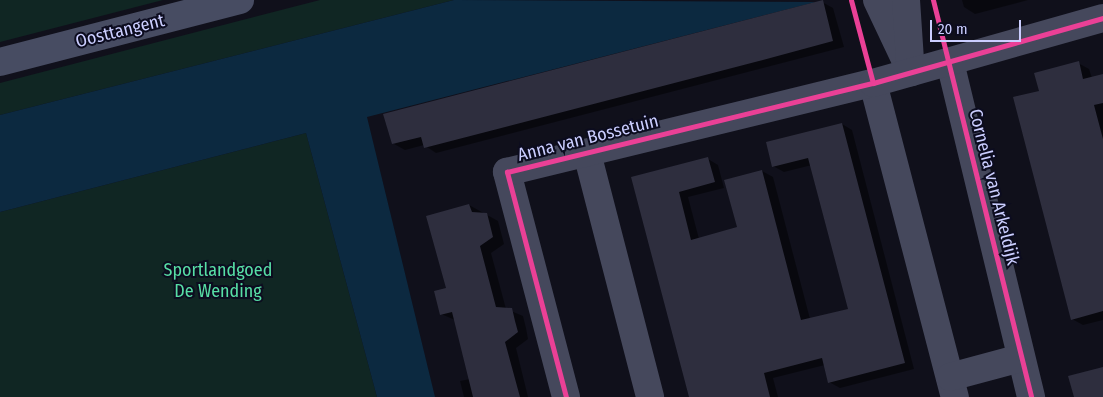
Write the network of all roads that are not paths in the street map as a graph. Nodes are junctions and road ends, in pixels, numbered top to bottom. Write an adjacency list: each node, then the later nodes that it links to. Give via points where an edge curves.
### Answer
1 (240, 0): 5 (main road, Oosttangent)
2 (877, 0): 7 (street)
3 (906, 0): 7 (street)
4 (1103, 18): 6 (street)
5 (0, 62)
6 (950, 62): 7 (street); 10 (street, Cornelia van Arkeldijk)
7 (911, 72): 8 (street)
8 (873, 83): 9 (street, Anna van Bossetuin); 11 (street)
9 (587, 153): 12 (street, Anna van Bossetuin, via 507,172); 13 (street, Anna van Bossetuin)
10 (1021, 358): 11 (street); 14 (street, Cornelia van Arkeldijk)
11 (952, 387)
12 (566, 397)
13 (650, 397)
14 (1031, 397)

